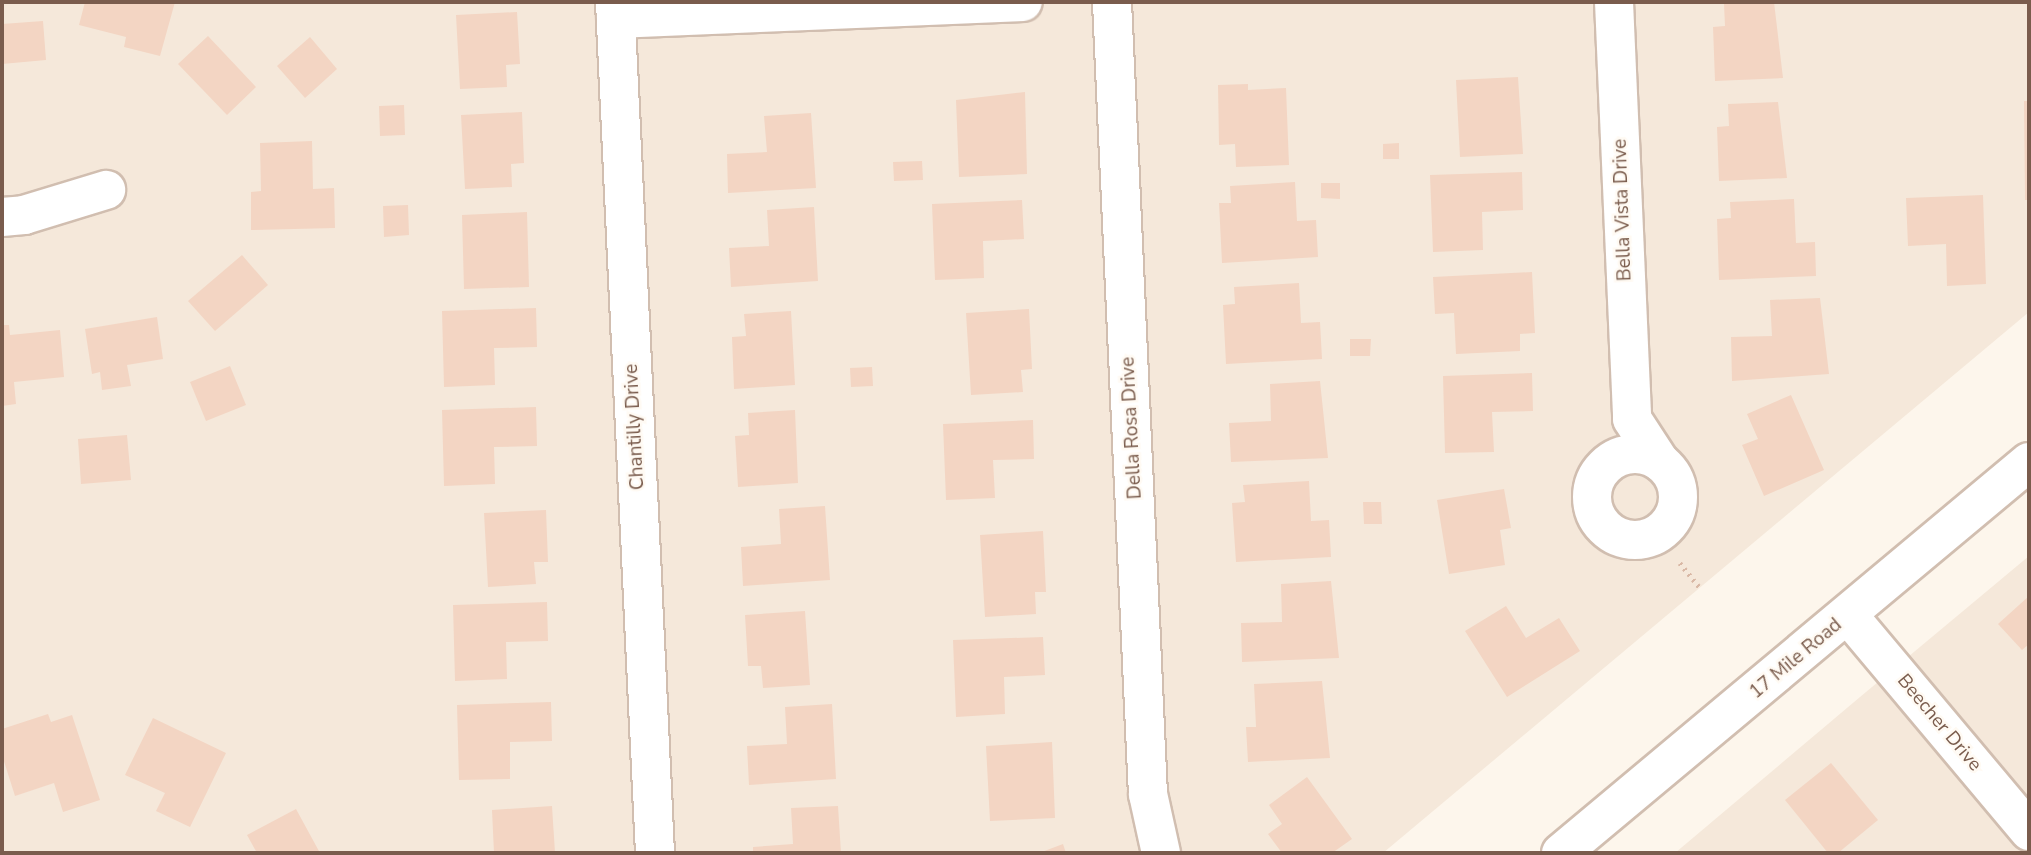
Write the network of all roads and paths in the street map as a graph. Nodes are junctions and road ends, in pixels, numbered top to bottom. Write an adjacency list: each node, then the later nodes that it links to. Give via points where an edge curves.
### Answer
1 (1023, 2): 4 (street)
2 (1112, 2): 16 (street, Della Rosa Drive, via 1148,794)
3 (1614, 2): 7 (street, Bella Vista Drive)
4 (616, 11): 15 (street, Chantilly Drive)
5 (106, 190): 6 (street)
6 (2, 218)
7 (1632, 419): 8 (street); 10 (street)
8 (1660, 462): 10 (street, via 1634,454); 10 (street, via 1676,484 1676,512 1658,533 1631,540 1604,528 1594,509 1592,487)
9 (2029, 462): 13 (street, 17 Mile Road)
10 (1608, 463)
11 (1680, 563): 12 (path)
12 (1700, 589)
13 (1848, 615): 14 (street, Beecher Drive); 17 (street, 17 Mile Road)
14 (2029, 831)
15 (655, 853)
16 (1161, 853)
17 (1561, 853)

